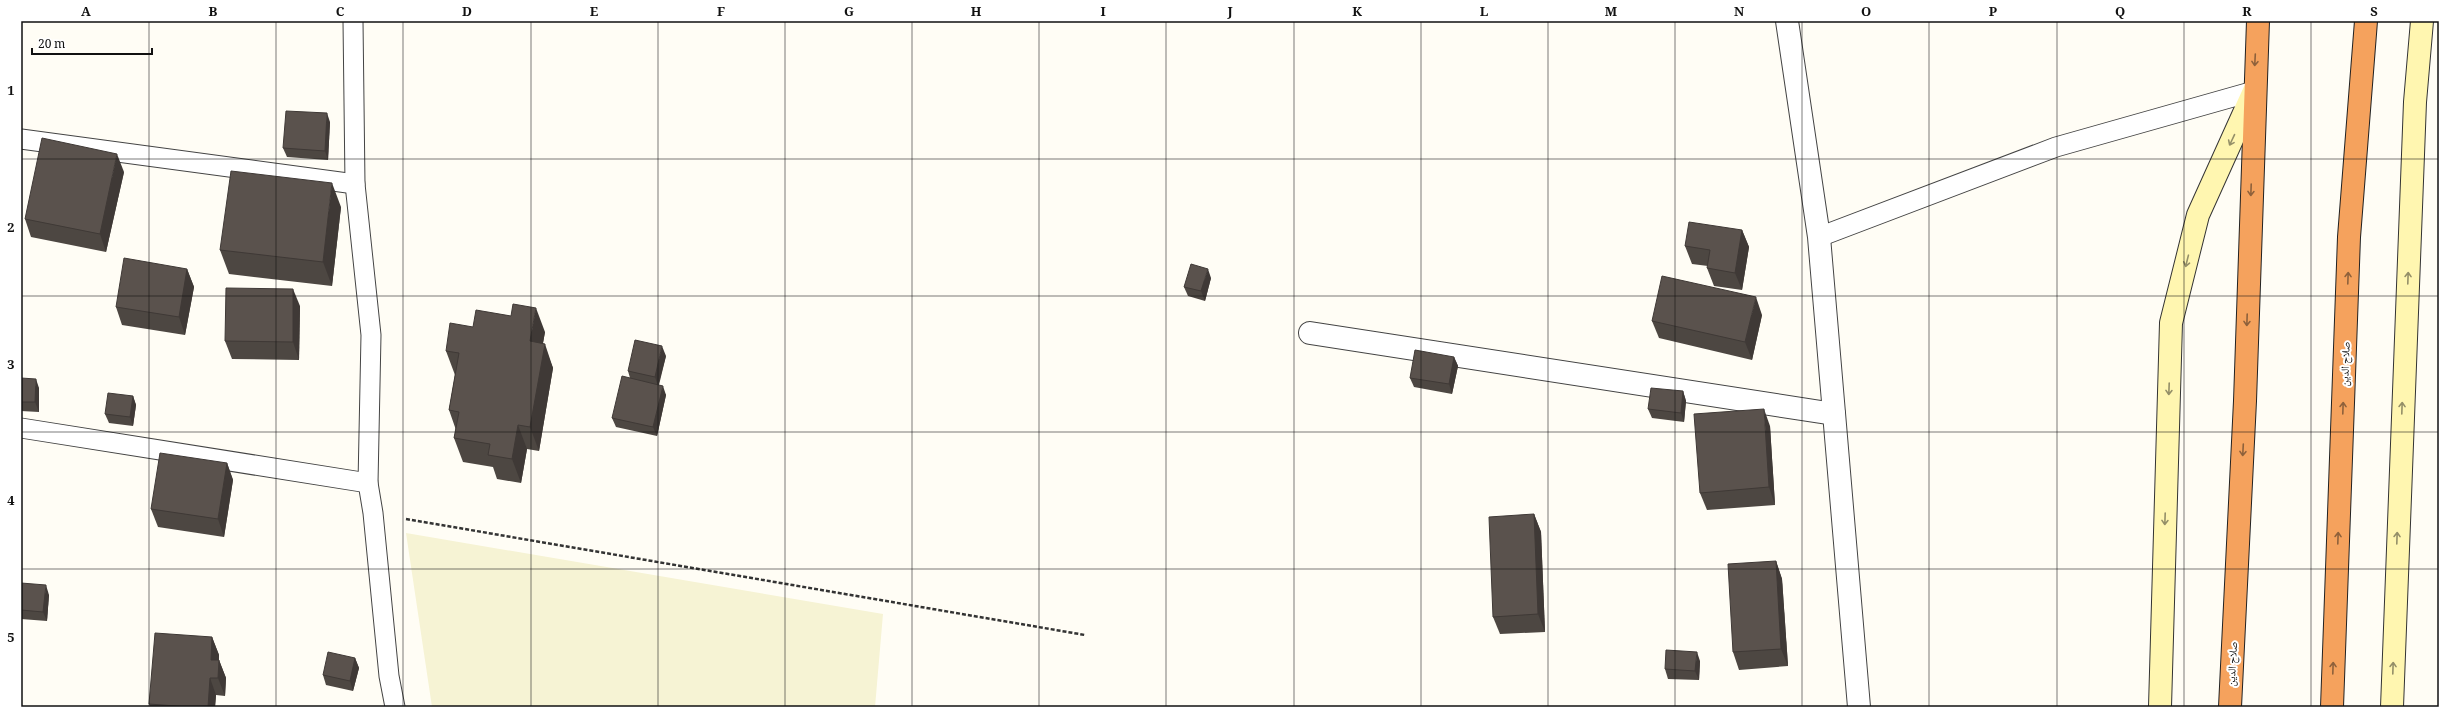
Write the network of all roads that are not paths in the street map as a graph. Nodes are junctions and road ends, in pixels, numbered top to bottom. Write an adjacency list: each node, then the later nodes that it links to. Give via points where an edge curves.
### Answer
1 (353, 21): 8 (lane)
2 (1787, 21): 9 (street)
3 (2258, 21): 6 (highway, صلاح الدين, one-way to 6)
4 (2366, 21): 18 (highway, صلاح الدين, one-way to 4, via 2349,238)
5 (2422, 21): 19 (main road, one-way to 5, via 2415,102)
6 (2254, 91): 9 (lane, via 2056,147); 16 (main road, one-way to 16, via 2198,215 2171,323); 17 (highway, صلاح الدين, one-way to 17, via 2245,401)
7 (21, 139): 8 (lane)
8 (355, 184): 13 (lane, via 371,336)
9 (1819, 237): 11 (street)
10 (1310, 333): 11 (street)
11 (1834, 414): 15 (street)
12 (21, 428): 13 (lane)
13 (368, 483): 14 (lane, via 388,676)
14 (395, 707)
15 (1859, 707)
16 (2160, 707)
17 (2230, 707)
18 (2332, 707)
19 (2392, 707)

